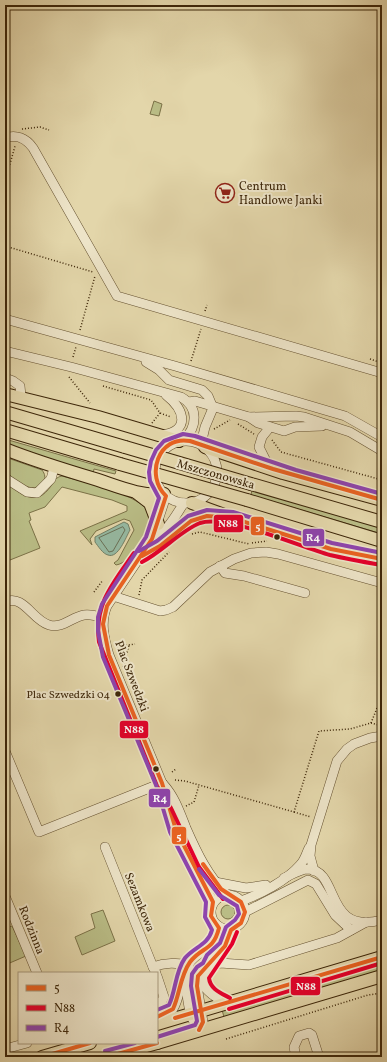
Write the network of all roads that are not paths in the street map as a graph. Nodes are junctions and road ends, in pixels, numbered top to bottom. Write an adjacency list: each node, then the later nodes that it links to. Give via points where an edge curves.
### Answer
1 (5, 138): 5 (street, via 18,137 33,148 108,283 119,297)
2 (5, 319): 4 (street)
3 (5, 351): 8 (street)
4 (127, 353): 11 (street, via 151,364 169,380 202,390); 18 (street, via 345,416)
5 (382, 373)
6 (5, 378): 9 (street, via 20,386)
7 (5, 394): 9 (main road)
8 (165, 394): 10 (street, via 181,397); 17 (street, via 177,405 182,420 174,431)
9 (21, 396): 17 (main road)
10 (189, 402): 11 (street, via 195,401); 19 (street, via 194,419 191,433)
11 (213, 408): 13 (street); 20 (street, via 205,427)
12 (5, 412): 31 (main road, Mszczonowska, bridge)
13 (248, 417): 14 (street); 15 (street, via 296,416)
14 (270, 427): 15 (street, via 284,431 295,427); 24 (street, via 260,442 260,452 266,461)
15 (336, 427): 22 (street)
16 (5, 430): 34 (main road, Mszczonowska, bridge)
17 (160, 435): 19 (main road)
18 (382, 438)
19 (182, 441): 20 (street); 27 (street, via 170,444 163,450 156,463 155,477)
20 (203, 445): 24 (main road); 29 (street, via 212,454 217,479 210,493 202,499)
21 (5, 450): 23 (main road)
22 (382, 451)
23 (54, 468): 25 (street, via 50,478 37,493 27,492); 26 (main road)
24 (283, 473): 28 (main road)
25 (5, 478)
26 (136, 492): 27 (main road); 32 (main road, via 150,503)
27 (165, 495): 29 (street, via 176,502); 32 (street)
28 (382, 500)
29 (188, 503): 30 (main road); 33 (street, via 158,537)
30 (232, 518): 35 (main road, via 196,518 160,546); 36 (main road, via 331,549)
31 (382, 522)
32 (158, 524): 33 (street)
33 (152, 539): 35 (street, Plac Szwedzki)
34 (382, 541)
35 (139, 557): 40 (street, Plac Szwedzki)
36 (382, 559)
37 (220, 566): 38 (street, via 243,555 266,552); 39 (street, via 225,572); 40 (street, via 166,610 160,611)
38 (382, 583)
39 (305, 593)
40 (113, 596): 42 (street, Plac Szwedzki, via 106,606)
41 (5, 602): 42 (street, via 11,599 18,601 37,619 53,626 85,615)
42 (103, 618): 45 (street, Plac Szwedzki, via 103,634 109,655)
43 (382, 736): 46 (street, via 354,744 337,761)
44 (5, 752): 45 (street, via 39,832)
45 (162, 783): 50 (street, Plac Szwedzki, via 175,800 198,854); 55 (street, Plac Szwedzki, via 166,802 189,859)
46 (311, 845): 48 (street, via 310,856); 49 (street, via 300,865)
47 (105, 847): 65 (street, Sezamkowa)
48 (314, 871): 49 (street, via 302,870); 58 (street, via 326,881 343,914)
49 (284, 878): 51 (street)
50 (215, 882): 51 (street, via 249,888); 52 (street, Plac Szwedzki)
51 (276, 883): 54 (street)
52 (227, 895): 54 (street); 55 (street)
53 (5, 896): 66 (street, Rodzinna)
54 (241, 901): 56 (street)
55 (213, 902): 59 (street, via 211,919)
56 (245, 912): 60 (street, via 241,923); 61 (street, via 308,880 316,884 335,915)
57 (382, 920): 58 (street)
58 (366, 922): 61 (street)
59 (219, 928): 60 (street); 63 (street, via 216,940 210,948)
60 (231, 930): 64 (street, via 225,946)
61 (351, 930): 64 (street, via 337,938 249,965 220,963)
62 (382, 957): 70 (main road)
63 (189, 965): 65 (street, via 167,962); 71 (street, via 186,987); 72 (street, via 182,976 175,1006 167,1013)
64 (206, 968): 70 (street, via 203,977 207,990); 71 (street, via 200,973 197,986)
65 (154, 970)
66 (37, 972)
67 (382, 976): 74 (main road)
68 (158, 978): 69 (street, via 164,993 162,1001)
69 (158, 1003)
70 (228, 1003): 71 (main road)
71 (196, 1012): 73 (main road); 74 (street, via 203,1022)
72 (158, 1016)
73 (158, 1024)
74 (199, 1030): 75 (main road)
75 (158, 1043)
76 (23, 1044): 80 (street)
77 (84, 1044): 79 (main road)
78 (153, 1044): 82 (main road)
79 (64, 1047): 81 (main road)
80 (5, 1049)
81 (42, 1057)
82 (107, 1057)
83 (296, 1057): 84 (street, via 294,1047 299,1036 309,1033 312,1035)
84 (318, 1057)

